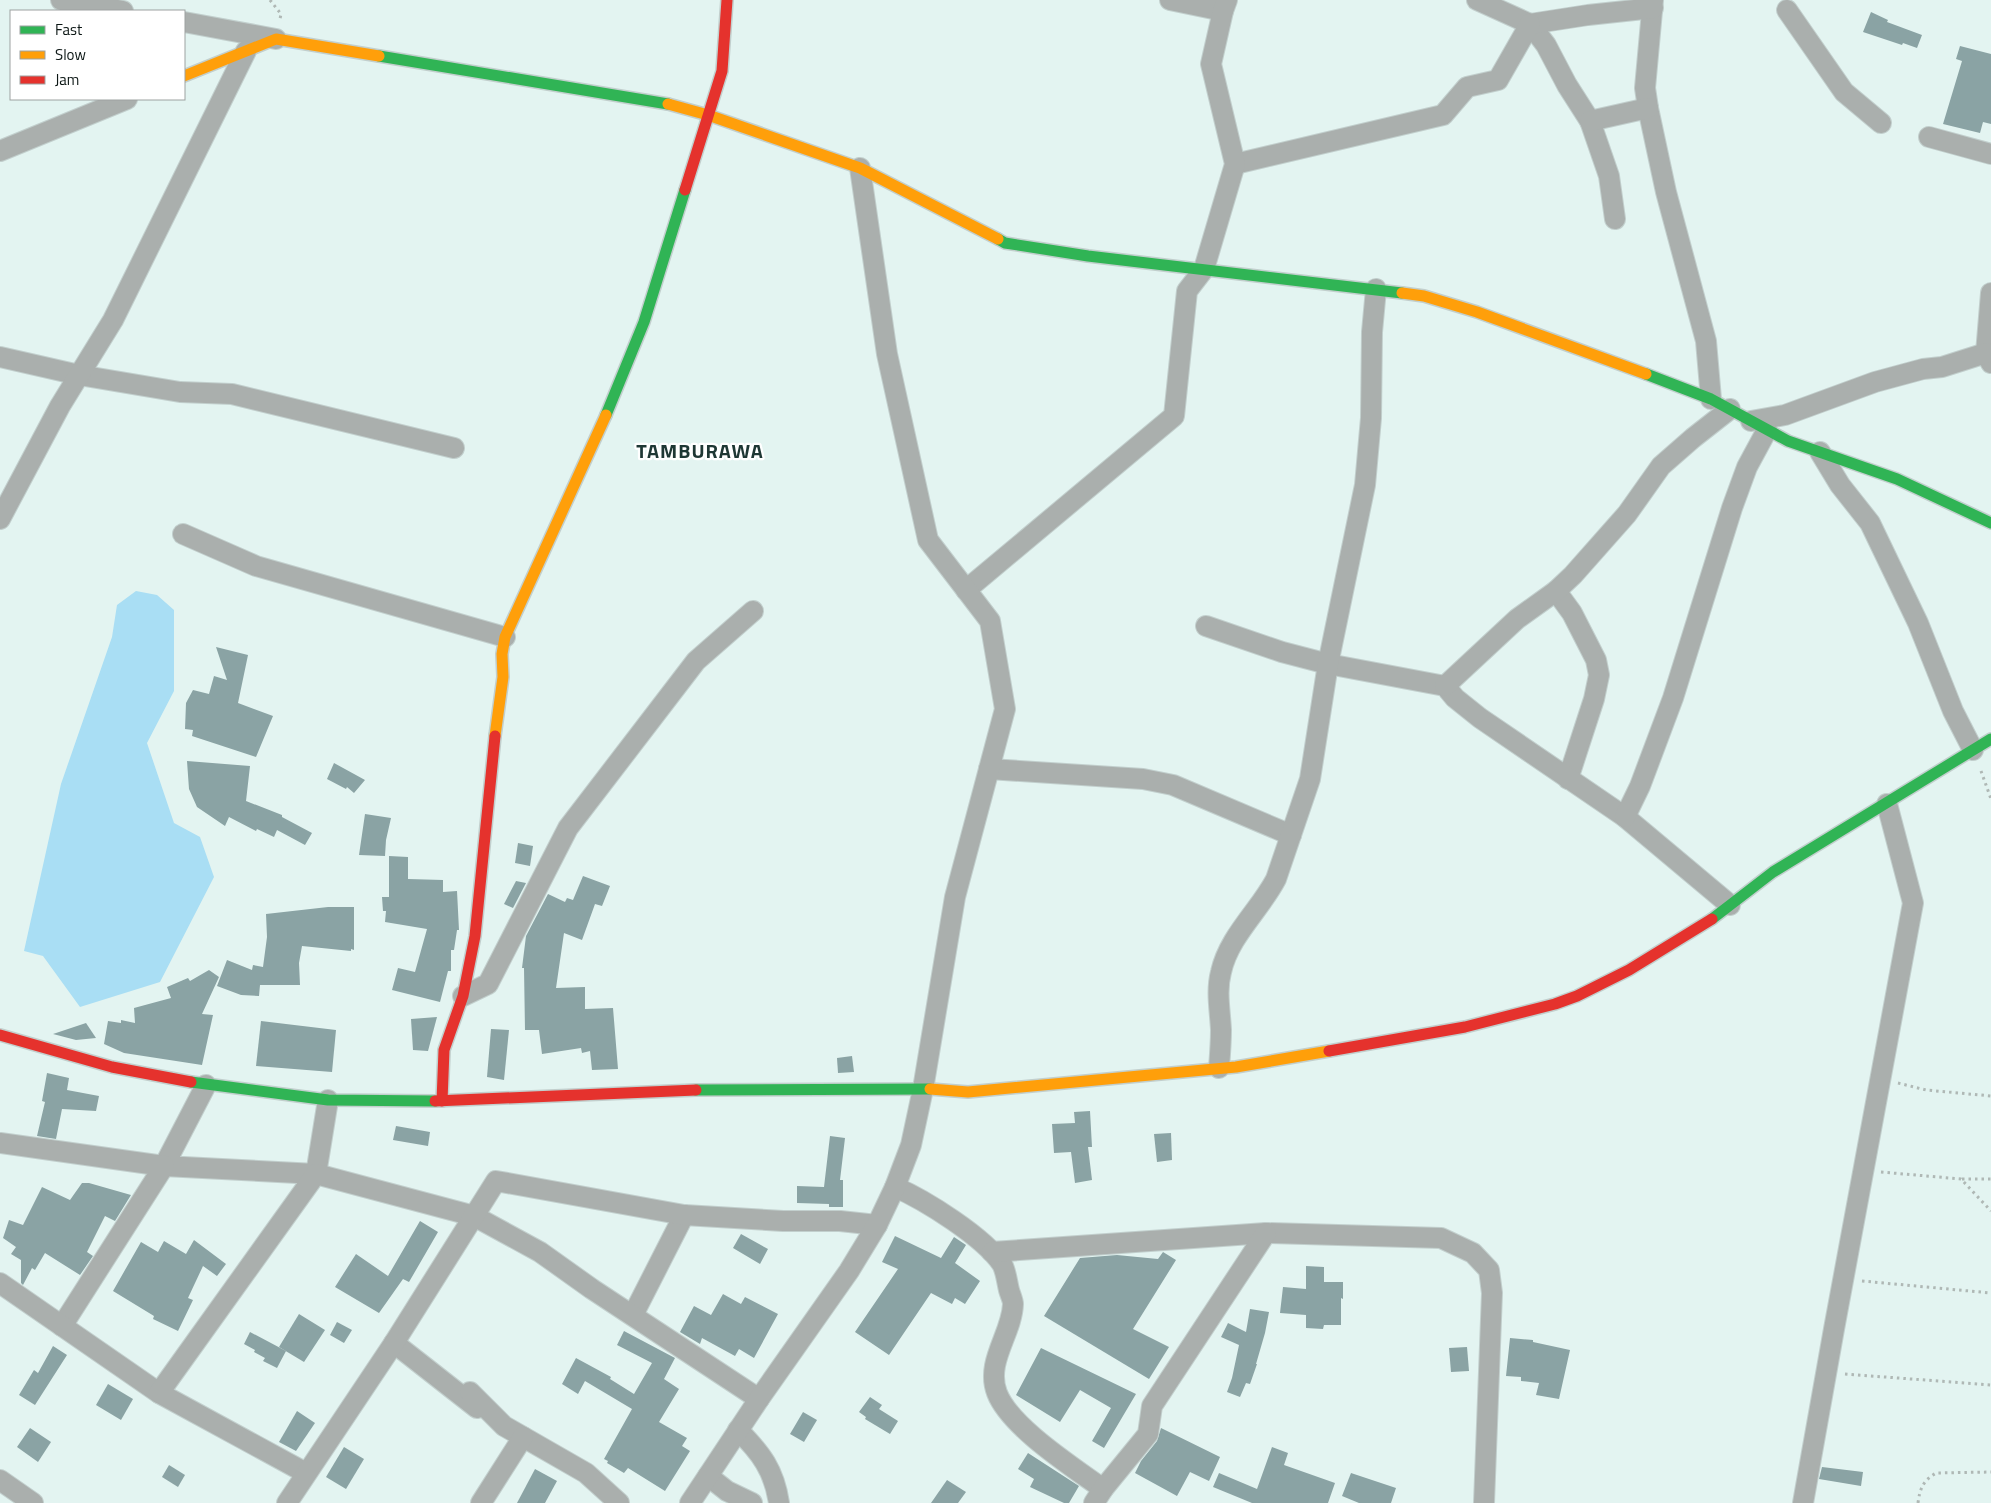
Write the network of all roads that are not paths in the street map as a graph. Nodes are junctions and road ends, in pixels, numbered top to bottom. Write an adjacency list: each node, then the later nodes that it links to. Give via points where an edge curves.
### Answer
1 (64, 0): 7 (street)
2 (727, 0): 16 (street, via 722,71)
3 (1170, 0): 6 (street)
4 (1477, 0): 10 (street)
5 (1658, 3): 10 (street); 15 (street, via 1650,27)
6 (1225, 5): 22 (street, via 1211,64)
7 (118, 10)
8 (1787, 10): 18 (street, via 1844,92)
9 (185, 22): 11 (street)
10 (1530, 24): 17 (street, via 1546,45); 22 (street, via 1498,80 1467,87 1443,115)
11 (276, 39): 12 (street); 16 (street, via 663,103)
12 (246, 51): 13 (street); 30 (street, via 113,320)
13 (185, 76)
14 (125, 100): 20 (street)
15 (1648, 108): 17 (street); 31 (street, via 1666,192 1706,341)
16 (708, 115): 23 (street); 43 (street, via 644,322 594,443)
17 (1590, 121): 24 (street, via 1609,176)
18 (1881, 123)
19 (1929, 136): 21 (street)
20 (0, 151)
21 (1991, 154)
22 (1235, 164): 25 (street)
23 (860, 168): 25 (street, via 1005,243); 39 (street, via 887,354 928,540)
24 (1614, 219)
25 (1204, 269): 26 (street); 39 (street, via 1187,291 1174,416)
26 (1376, 288): 31 (street, via 1424,296 1478,312); 44 (street, via 1365,485)
27 (1991, 293): 29 (street)
28 (0, 357): 30 (street)
29 (1988, 358): 33 (street, via 1923,368 1875,382)
30 (79, 375): 34 (street, via 180,392 232,394); 36 (street)
31 (1711, 399): 32 (street)
32 (1730, 409): 33 (street); 40 (street, via 1666,461 1599,547)
33 (1759, 426): 35 (street); 51 (street, via 1673,698)
34 (454, 448)
35 (1820, 452): 37 (street, via 1897,479); 47 (street, via 1840,485 1870,523)
36 (0, 519)
37 (1991, 523)
38 (183, 534): 43 (street, via 256,566)
39 (966, 590): 48 (street, via 990,621 1005,709)
40 (1556, 591): 45 (street, via 1517,619); 49 (street, via 1572,613 1596,660 1599,675)
41 (753, 611): 54 (street, via 696,661 568,828 488,984)
42 (1206, 626): 44 (street)
43 (505, 637): 54 (street, via 475,936)
44 (1328, 664): 45 (street); 52 (street, via 1310,779)
45 (1445, 686): 49 (street, via 1480,718)
46 (1991, 739): 47 (street)
47 (1973, 750): 50 (street)
48 (989, 769): 52 (street, via 1143,779 1217,802); 58 (street, via 955,897)
49 (1568, 779): 51 (street)
50 (1887, 804): 53 (street, via 1772,872); 91 (street, via 1913,903)
51 (1625, 817): 53 (street)
52 (1291, 835): 56 (street, via 1269,892 1240,932 1221,970 1218,993 1221,1029)
53 (1730, 905): 56 (street, via 1709,922 1629,970 1577,996 1538,1010 1455,1029)
54 (463, 996): 60 (street, via 444,1050)
55 (0, 1035): 57 (street, via 112,1066)
56 (1219, 1068): 58 (street, via 968,1092)
57 (206, 1085): 59 (street); 62 (street)
58 (923, 1089): 60 (street, via 719,1089); 64 (street, via 910,1145)
59 (328, 1100): 60 (street); 63 (street)
60 (442, 1101)
61 (0, 1143): 62 (street)
62 (164, 1166): 63 (street); 72 (street)
63 (316, 1174): 66 (street); 75 (street)
64 (895, 1187): 67 (street); 69 (street, via 968,1230)
65 (684, 1215): 66 (street, via 496,1181); 67 (street); 71 (street)
66 (474, 1216): 71 (street, via 540,1252); 73 (street)
67 (876, 1225): 76 (street, via 849,1271)
68 (1266, 1233): 69 (street); 82 (street, via 1152,1406 1148,1434); 90 (street, via 1441,1238 1473,1253 1489,1270 1492,1293)
69 (992, 1252): 82 (street, via 1003,1266 1013,1304 999,1346 994,1382 996,1392 1021,1425)
70 (0, 1283): 72 (street)
71 (633, 1315): 76 (street)
72 (62, 1326): 75 (street)
73 (394, 1343): 78 (street); 79 (street)
74 (470, 1392): 78 (street)
75 (159, 1393): 79 (street)
76 (759, 1399): 77 (street)
77 (738, 1430): 80 (street); 89 (street, via 768,1466)
78 (521, 1439): 85 (street); 86 (street, via 586,1473)
79 (306, 1473): 84 (street)
80 (708, 1476): 87 (street); 88 (street)
81 (0, 1480): 83 (street)
82 (1099, 1496)
83 (33, 1503)
84 (287, 1503)
85 (481, 1503)
86 (619, 1503)
87 (690, 1503)
88 (752, 1503)
89 (779, 1503)
90 (1484, 1503)
91 (1803, 1503)

